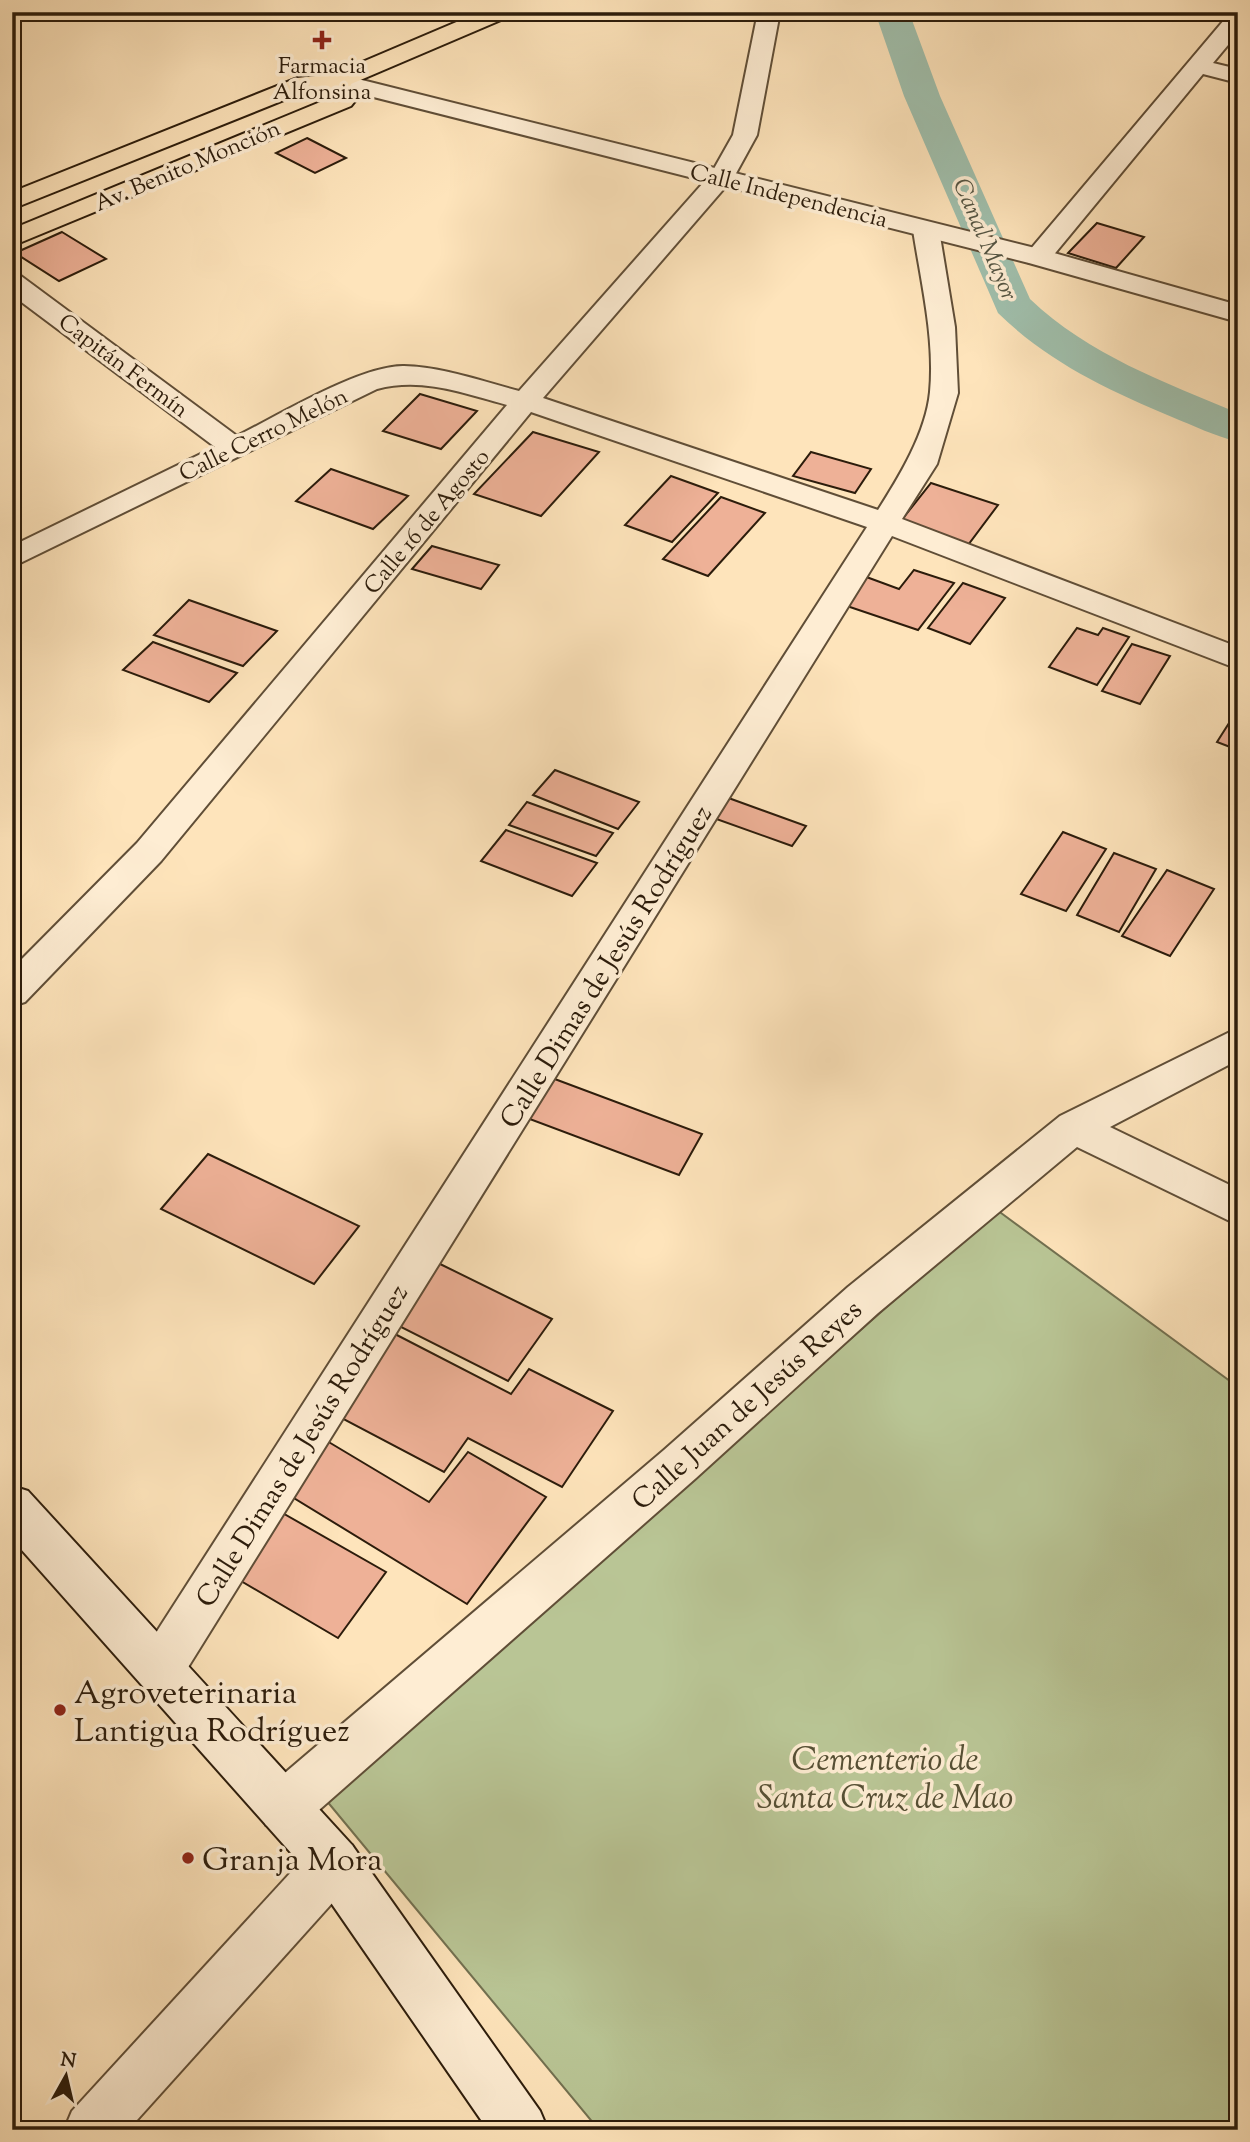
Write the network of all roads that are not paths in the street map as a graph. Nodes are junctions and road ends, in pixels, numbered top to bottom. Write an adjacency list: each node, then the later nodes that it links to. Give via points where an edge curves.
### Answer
1 (500, 12): 6 (main road, Av. Benito Monción)
2 (769, 12): 7 (street, Calle 16 de Agosto, via 745,135)
3 (1238, 18): 4 (street)
4 (1198, 66): 5 (street); 11 (street)
5 (1238, 76)
6 (338, 81): 7 (street, Calle Independencia); 8 (main road, Av. Benito Monción, via 305,83); 10 (main road, Av. Benito Monción, via 343,101)
7 (722, 177): 9 (street, Calle Independencia); 14 (street, Calle 16 de Agosto)
8 (12, 201)
9 (936, 233): 11 (street, Calle Independencia); 16 (street, Calle Dimas de Jesús Rodríguez, via 944,393 922,464)
10 (12, 238)
11 (1032, 256): 13 (street, Calle Independencia)
12 (12, 282): 15 (street, Capitán Fermín)
13 (1238, 314)
14 (526, 401): 15 (street, Calle Cerro Melón, via 440,378 401,374 367,383); 16 (street, Calle Cerro Melón); 19 (street, Calle 16 de Agosto, via 149,852)
15 (235, 448): 17 (street, Calle Cerro Melón)
16 (885, 523): 18 (street, Calle Cerro Melón); 24 (street, Calle Dimas de Jesús Rodríguez)
17 (12, 558)
18 (1238, 659)
19 (12, 992)
20 (1238, 1043): 21 (street, Calle Juan de Jesús Reyes)
21 (1074, 1128): 22 (street); 25 (street, Calle Juan de Jesús Reyes, via 863,1300)
22 (1238, 1208)
23 (12, 1506): 24 (street)
24 (160, 1669): 25 (street)
25 (284, 1807): 26 (street)
26 (334, 1863): 27 (street); 28 (street)
27 (91, 2130)
28 (521, 2130)

